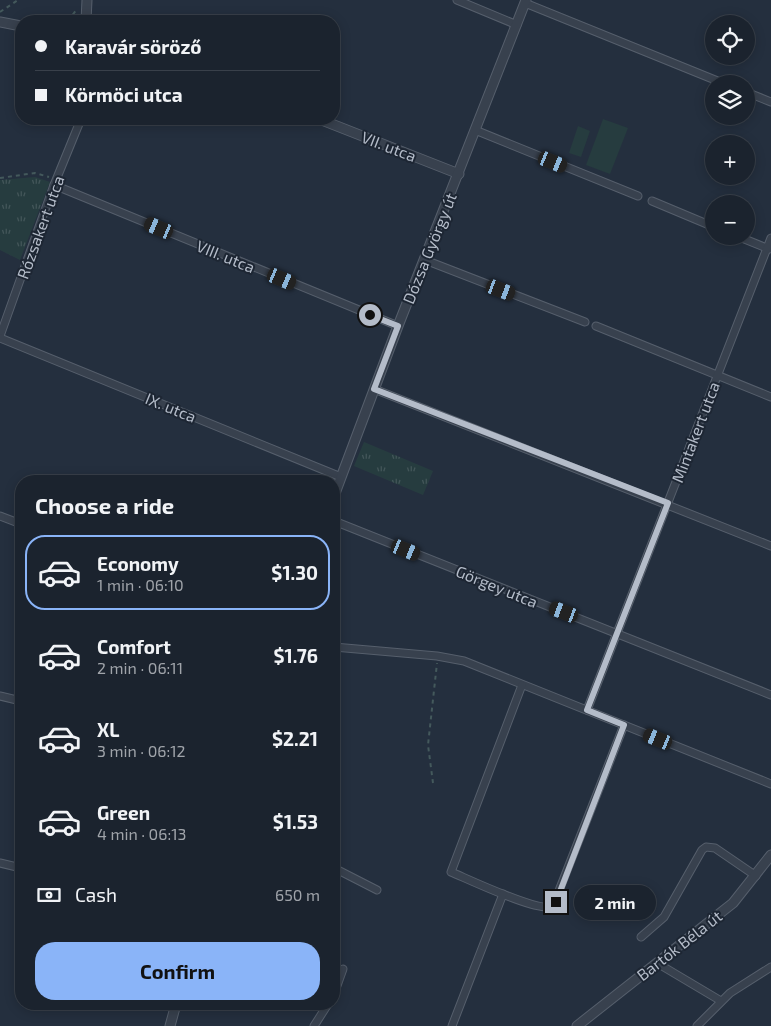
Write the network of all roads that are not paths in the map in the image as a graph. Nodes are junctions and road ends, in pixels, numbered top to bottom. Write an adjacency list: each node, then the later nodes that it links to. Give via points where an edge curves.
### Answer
1 (457, 0): 6 (street)
2 (84, 2): 4 (street)
3 (526, 2): 6 (street, Dózsa György út); 8 (street)
4 (85, 15)
5 (0, 22): 7 (street)
6 (517, 24): 13 (street, Dózsa György út)
7 (15, 25)
8 (705, 76)
9 (755, 96): 10 (street)
10 (771, 102)
11 (79, 125): 15 (street, Rózsakert utca)
12 (334, 125): 14 (street, VII. utca)
13 (475, 130): 14 (street, Dózsa György út); 16 (street)
14 (459, 174): 22 (street, Dózsa György út)
15 (55, 182): 24 (street, VIII. utca); 26 (street, Rózsakert utca)
16 (638, 196)
17 (652, 201): 18 (street)
18 (705, 222)
19 (771, 238): 21 (street, Mintakert utca)
20 (755, 243): 21 (street)
21 (769, 249): 27 (street, Mintakert utca)
22 (424, 260): 23 (street); 24 (street, Dózsa György út)
23 (585, 322)
24 (398, 326): 28 (street, Dózsa György út)
25 (596, 326): 27 (street)
26 (0, 337): 30 (street, IX. utca)
27 (717, 376): 29 (street); 32 (street, Mintakert utca)
28 (374, 389): 31 (street, Dózsa György út); 32 (street)
29 (771, 397)
30 (336, 475)
31 (341, 477)
32 (668, 503): 36 (street); 37 (street, Mintakert utca)
33 (0, 516): 34 (street)
34 (15, 522)
35 (340, 523): 37 (street, Görgey utca)
36 (771, 546)
37 (617, 633): 40 (street, Görgey utca); 43 (street, Mintakert utca)
38 (340, 648): 39 (street, via 464,661)
39 (522, 685): 43 (street); 52 (street, via 451,872)
40 (771, 695)
41 (0, 696): 42 (street)
42 (15, 700)
43 (587, 710): 44 (street)
44 (624, 725): 45 (street); 52 (street, via 556,902 550,909)
45 (771, 784)
46 (771, 855): 50 (street, Bartók Béla út)
47 (0, 863): 48 (street)
48 (15, 867)
49 (340, 871): 51 (street)
50 (756, 876): 53 (street, via 715,848 706,847 664,917); 54 (street, Bartók Béla út, via 732,903)
51 (377, 890)
52 (503, 894): 63 (street)
53 (641, 937)
54 (657, 963): 58 (street); 64 (street, Bartók Béla út)
55 (771, 968): 58 (street, via 748,980)
56 (344, 969): 57 (street)
57 (340, 979)
58 (721, 1001): 65 (street)
59 (174, 1010): 61 (street)
60 (324, 1010): 62 (street)
61 (170, 1026)
62 (314, 1026)
63 (452, 1026)
64 (577, 1026)
65 (697, 1026)

